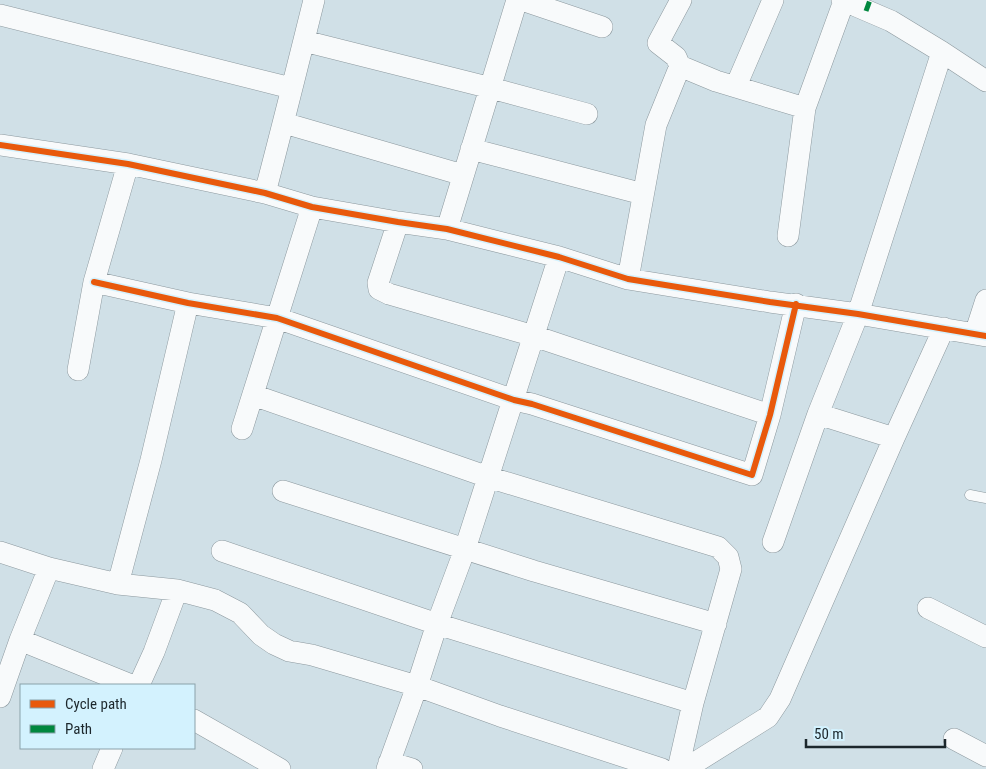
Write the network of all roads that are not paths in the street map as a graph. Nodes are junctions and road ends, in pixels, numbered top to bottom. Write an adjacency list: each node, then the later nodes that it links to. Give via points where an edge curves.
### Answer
1 (314, 0): 10 (street)
2 (516, 0): 16 (street)
3 (522, 0): 9 (street)
4 (681, 0): 12 (street, via 658,43 676,57)
5 (773, 0): 14 (street)
6 (843, 0): 7 (street); 17 (street)
7 (868, 6): 11 (street)
8 (0, 15): 15 (street)
9 (602, 27)
10 (304, 41): 15 (street); 16 (street)
11 (942, 52): 13 (street); 36 (street)
12 (680, 66): 14 (street); 25 (street, via 656,125)
13 (986, 80)
14 (736, 86): 17 (street)
15 (292, 88): 19 (street)
16 (491, 88): 18 (street); 21 (street)
17 (805, 108): 29 (street)
18 (588, 114)
19 (284, 123): 23 (street); 24 (street)
20 (0, 145): 22 (street)
21 (471, 149): 23 (street); 25 (street)
22 (128, 164): 24 (street); 32 (street)
23 (463, 176): 28 (street)
24 (265, 193): 26 (street)
25 (643, 194): 31 (street)
26 (312, 207): 27 (street); 37 (street)
27 (398, 222): 28 (street); 40 (street, via 378,283 379,289)
28 (447, 229): 30 (street)
29 (788, 236)
30 (559, 256): 31 (street); 40 (street)
31 (628, 280): 35 (street)
32 (94, 282): 34 (street); 41 (street)
33 (986, 300): 39 (street)
34 (188, 303): 37 (street); 57 (street)
35 (796, 304): 36 (street); 45 (street)
36 (858, 314): 38 (street); 44 (street)
37 (277, 318): 42 (street); 43 (street)
38 (944, 328): 39 (street); 47 (street)
39 (981, 335)
40 (534, 336): 43 (street); 45 (street)
41 (78, 370)
42 (253, 395): 46 (street); 48 (street)
43 (514, 400): 45 (street, via 752,475); 48 (street)
44 (818, 414): 47 (street); 52 (street)
45 (770, 415)
46 (242, 429)
47 (894, 438): 79 (street, via 780,699 768,717)
48 (488, 477): 53 (street); 61 (street, via 718,547 728,557 731,569)
49 (284, 491): 53 (street)
50 (970, 495): 51 (lane)
51 (986, 498)
52 (773, 542)
53 (465, 549): 60 (street); 61 (street)
54 (0, 552): 56 (street)
55 (222, 552): 60 (street)
56 (49, 568): 57 (street); 63 (street)
57 (118, 584): 58 (street)
58 (178, 590): 65 (street); 66 (street, via 215,600 240,613 261,635 289,651)
59 (928, 608): 62 (street)
60 (437, 624): 66 (street); 68 (street)
61 (716, 624): 68 (street)
62 (986, 637)
63 (20, 640): 64 (street); 67 (street)
64 (129, 684)
65 (139, 684)
66 (417, 686): 73 (street); 77 (street)
67 (0, 697)
68 (693, 703): 78 (street)
69 (195, 721): 75 (street)
70 (954, 739): 72 (street)
71 (112, 749): 74 (street)
72 (986, 756)
73 (388, 766): 76 (street)
74 (104, 769)
75 (280, 769)
76 (411, 769)
77 (662, 769)
78 (678, 769)
79 (685, 769)

